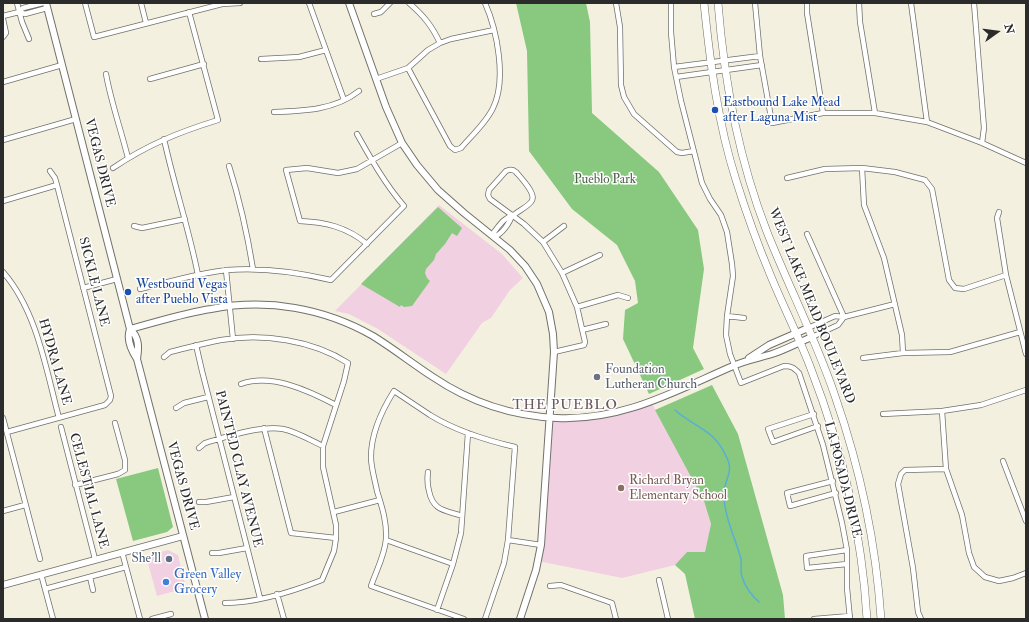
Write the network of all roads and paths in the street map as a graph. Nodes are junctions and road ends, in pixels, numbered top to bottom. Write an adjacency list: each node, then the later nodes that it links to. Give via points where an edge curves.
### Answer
1 (17, 3): 20 (street)
2 (85, 3): 25 (street, via 94,37)
3 (141, 3): 25 (street)
4 (240, 3): 21 (street, via 222,4)
5 (309, 3): 30 (street)
6 (349, 3): 45 (street)
7 (390, 3): 22 (street, via 381,12)
8 (409, 3): 29 (street, via 433,28)
9 (485, 3): 26 (street)
10 (616, 3): 59 (street, via 620,27 621,84 626,103 634,114 677,152)
11 (671, 3): 38 (street)
12 (704, 3): 34 (main road, WEST LAKE MEAD BOULEVARD)
13 (718, 3): 33 (main road, WEST LAKE MEAD BOULEVARD)
14 (754, 3): 31 (street)
15 (807, 3): 50 (street)
16 (859, 3): 51 (street)
17 (911, 3): 53 (street)
18 (974, 3): 58 (street, via 984,128)
19 (46, 5): 20 (street, via 25,14); 36 (street, VEGAS DRIVE)
20 (19, 12): 23 (street); 28 (street)
21 (189, 12): 25 (street); 35 (street)
22 (374, 14)
23 (3, 16)
24 (3, 19): 27 (street, via 6,33)
25 (146, 23)
26 (494, 30): 29 (street); 39 (street, via 499,59 498,95 488,118 461,148 455,150 450,146)
27 (4, 36)
28 (29, 39)
29 (440, 43): 39 (street)
30 (326, 50): 32 (street, via 299,57); 48 (street)
31 (760, 56): 33 (street); 37 (street)
32 (261, 59)
33 (723, 61): 34 (street); 40 (main road, WEST LAKE MEAD BOULEVARD)
34 (711, 63): 38 (street); 41 (main road, WEST LAKE MEAD BOULEVARD)
35 (204, 64): 44 (street); 55 (street, via 218,120)
36 (62, 66): 46 (street); 52 (street, VEGAS DRIVE)
37 (762, 66): 40 (street); 50 (street, via 772,123)
38 (674, 67): 43 (street)
39 (408, 68): 45 (street)
40 (725, 70): 41 (street); 100 (main road, WEST LAKE MEAD BOULEVARD, via 748,175 766,230)
41 (713, 72): 43 (street); 104 (main road, WEST LAKE MEAD BOULEVARD, via 721,123 735,178 754,236)
42 (106, 74): 60 (street)
43 (676, 77): 59 (street)
44 (150, 79)
45 (376, 79): 57 (street)
46 (3, 82)
47 (359, 91): 48 (street)
48 (344, 100): 49 (street, via 310,111)
49 (274, 112)
50 (823, 113): 51 (street)
51 (875, 113): 53 (street)
52 (76, 119): 56 (street); 89 (street, VEGAS DRIVE)
53 (927, 122): 58 (street)
54 (357, 134): 61 (street)
55 (164, 139): 60 (street); 72 (street)
56 (3, 140)
57 (402, 143): 61 (street); 78 (street, via 438,190)
58 (982, 143): 62 (street)
59 (694, 151): 96 (street, via 702,183 721,215 727,232 733,276)
60 (128, 158): 64 (street)
61 (372, 161): 80 (street, via 394,196 404,206); 80 (street, via 357,169 338,173 307,168 286,170 300,222 334,225 356,235)
62 (1026, 163)
63 (229, 166): 82 (street, via 247,231)
64 (113, 168)
65 (862, 168): 67 (street, via 825,169); 87 (street, via 895,172 925,180 932,190 949,280 955,288 964,289); 93 (street, via 864,206 884,258)
66 (50, 171): 68 (street, SICKLE LANE)
67 (787, 178)
68 (57, 185): 69 (street); 90 (street, SICKLE LANE)
69 (3, 201)
70 (999, 212): 87 (street, via 997,218)
71 (512, 215): 71 (street, via 488,195 489,190 506,171 511,169 516,172 534,198); 73 (street, via 506,216); 76 (street); 79 (street)
72 (185, 219): 74 (street, via 142,228); 86 (street)
73 (500, 224): 76 (street); 78 (street, via 494,232)
74 (134, 226)
75 (564, 226): 79 (street)
76 (505, 228): 78 (street)
77 (807, 234): 97 (street)
78 (494, 237): 109 (street, via 517,256 537,284 551,320)
79 (542, 242): 85 (street)
80 (367, 244): 82 (street, via 331,280 277,270)
81 (600, 255): 85 (street)
82 (253, 269): 83 (street)
83 (226, 270): 86 (street); 94 (street)
84 (3, 272): 88 (street, HYDRA LANE)
85 (562, 273): 95 (street)
86 (198, 275): 91 (street)
87 (1006, 275): 103 (street)
88 (5, 278): 126 (street, HYDRA LANE, via 17,292 34,325)
89 (117, 279): 90 (street); 101 (street, VEGAS DRIVE)
90 (83, 288): 126 (street, SICKLE LANE, via 111,396 105,405)
91 (140, 288)
92 (628, 298): 95 (street, via 618,295)
93 (896, 304): 97 (street); 110 (street)
94 (230, 306): 101 (street, via 197,311); 106 (street); 124 (street, via 261,304 288,307 334,318 375,337 434,378 470,397 507,410)
95 (577, 307): 102 (street)
96 (727, 316): 98 (street); 115 (street, via 726,339)
97 (844, 317): 100 (street, via 835,316); 105 (street, via 838,325)
98 (744, 318)
99 (606, 324): 102 (street)
100 (808, 328): 104 (street); 105 (main road, WEST LAKE MEAD BOULEVARD)
101 (130, 329): 150 (street, VEGAS DRIVE, via 135,334 139,348 138,359)
102 (582, 330): 109 (street, via 584,345)
103 (1020, 332): 110 (street, via 950,352); 111 (street)
104 (796, 333): 107 (main road, WEST LAKE MEAD BOULEVARD); 114 (street, via 769,345)
105 (812, 337): 107 (street); 190 (main road, WEST LAKE MEAD BOULEVARD, via 837,401 859,476 873,543)
106 (233, 339): 108 (street); 119 (street, via 255,338 297,342 324,350 348,363)
107 (800, 342): 114 (street, via 773,354); 189 (main road, WEST LAKE MEAD BOULEVARD, via 822,398 846,479 859,545)
108 (196, 346): 112 (street, via 170,352); 118 (street, PAINTED CLAY AVENUE)
109 (554, 352): 124 (street)
110 (903, 353): 113 (street)
111 (1026, 354)
112 (164, 357)
113 (863, 358)
114 (742, 362): 115 (street)
115 (734, 366): 122 (street, LA POSADA DRIVE, via 742,383 784,366 794,368 799,373); 124 (street, via 630,409 586,417)
116 (241, 384): 119 (street, via 274,382 299,388)
117 (1026, 390): 121 (street, via 981,405)
118 (208, 397): 120 (street, via 184,403); 133 (street, PAINTED CLAY AVENUE)
119 (336, 404): 134 (street)
120 (176, 408)
121 (942, 411): 123 (street); 137 (street)
122 (814, 414): 128 (street, LA POSADA DRIVE); 128 (street, via 768,429 773,442)
123 (883, 414)
124 (550, 417): 154 (street)
125 (3, 418): 131 (street)
126 (58, 418): 131 (street)
127 (115, 423): 140 (street, via 125,460 125,470)
128 (818, 426): 139 (street, LA POSADA DRIVE)
129 (61, 427): 140 (street, CELESTIAL LANE)
130 (264, 428): 133 (street); 134 (street, via 283,429); 151 (street, via 291,533)
131 (7, 432): 145 (street)
132 (468, 433): 143 (street, via 431,416 394,391 385,406 371,446 373,472); 148 (street); 153 (street, via 515,447)
133 (219, 439): 135 (street, via 205,443); 142 (street, PAINTED CLAY AVENUE)
134 (322, 446): 147 (street, via 323,468)
135 (199, 448)
136 (1003, 461): 149 (street)
137 (946, 469): 164 (street, via 962,515 974,566 985,576 999,581); 191 (street, via 904,470 900,474 898,484)
138 (428, 472): 148 (street, via 426,482 433,504)
139 (833, 481): 141 (street, LA POSADA DRIVE); 141 (street, via 787,493 790,506)
140 (76, 485): 160 (street, CELESTIAL LANE)
141 (836, 493): 156 (street, LA POSADA DRIVE)
142 (234, 498): 144 (street); 155 (street, PAINTED CLAY AVENUE)
143 (380, 500): 147 (street); 152 (street, via 386,524)
144 (199, 502)
145 (25, 505): 146 (street); 159 (street)
146 (3, 511)
147 (334, 512): 151 (street)
148 (462, 516): 161 (street)
149 (1026, 521)
150 (183, 536): 157 (street); 181 (street, VEGAS DRIVE)
151 (336, 538): 172 (street, via 334,551 322,580)
152 (386, 540): 161 (street); 175 (street, via 371,586)
153 (508, 540): 154 (street); 184 (street, via 502,569)
154 (541, 545): 185 (street, via 536,570)
155 (247, 548): 158 (street); 173 (street, PAINTED CLAY AVENUE)
156 (847, 550): 162 (street, LA POSADA DRIVE); 162 (street, via 806,556 807,568)
157 (122, 552): 160 (street); 163 (street)
158 (212, 553)
159 (40, 559)
160 (95, 560): 165 (street)
161 (453, 564): 175 (street)
162 (847, 564): 177 (street, LA POSADA DRIVE)
163 (126, 567): 166 (street); 179 (street)
164 (1026, 572)
165 (41, 574): 168 (street); 170 (street)
166 (90, 577): 170 (street); 171 (street)
167 (659, 580): 187 (street)
168 (3, 584)
169 (550, 586): 186 (street, via 561,585 612,603)
170 (45, 589): 178 (street)
171 (93, 590)
172 (277, 594): 173 (street); 182 (street)
173 (260, 598): 174 (street)
174 (225, 603)
175 (437, 610): 183 (street)
176 (171, 614): 180 (street)
177 (850, 617): 188 (street)
178 (53, 619)
179 (140, 619)
180 (152, 619)
181 (205, 619)
182 (284, 619)
183 (464, 619)
184 (485, 619)
185 (520, 619)
186 (616, 619)
187 (668, 619)
188 (814, 619)
189 (868, 619)
190 (881, 619)
191 (921, 619)

